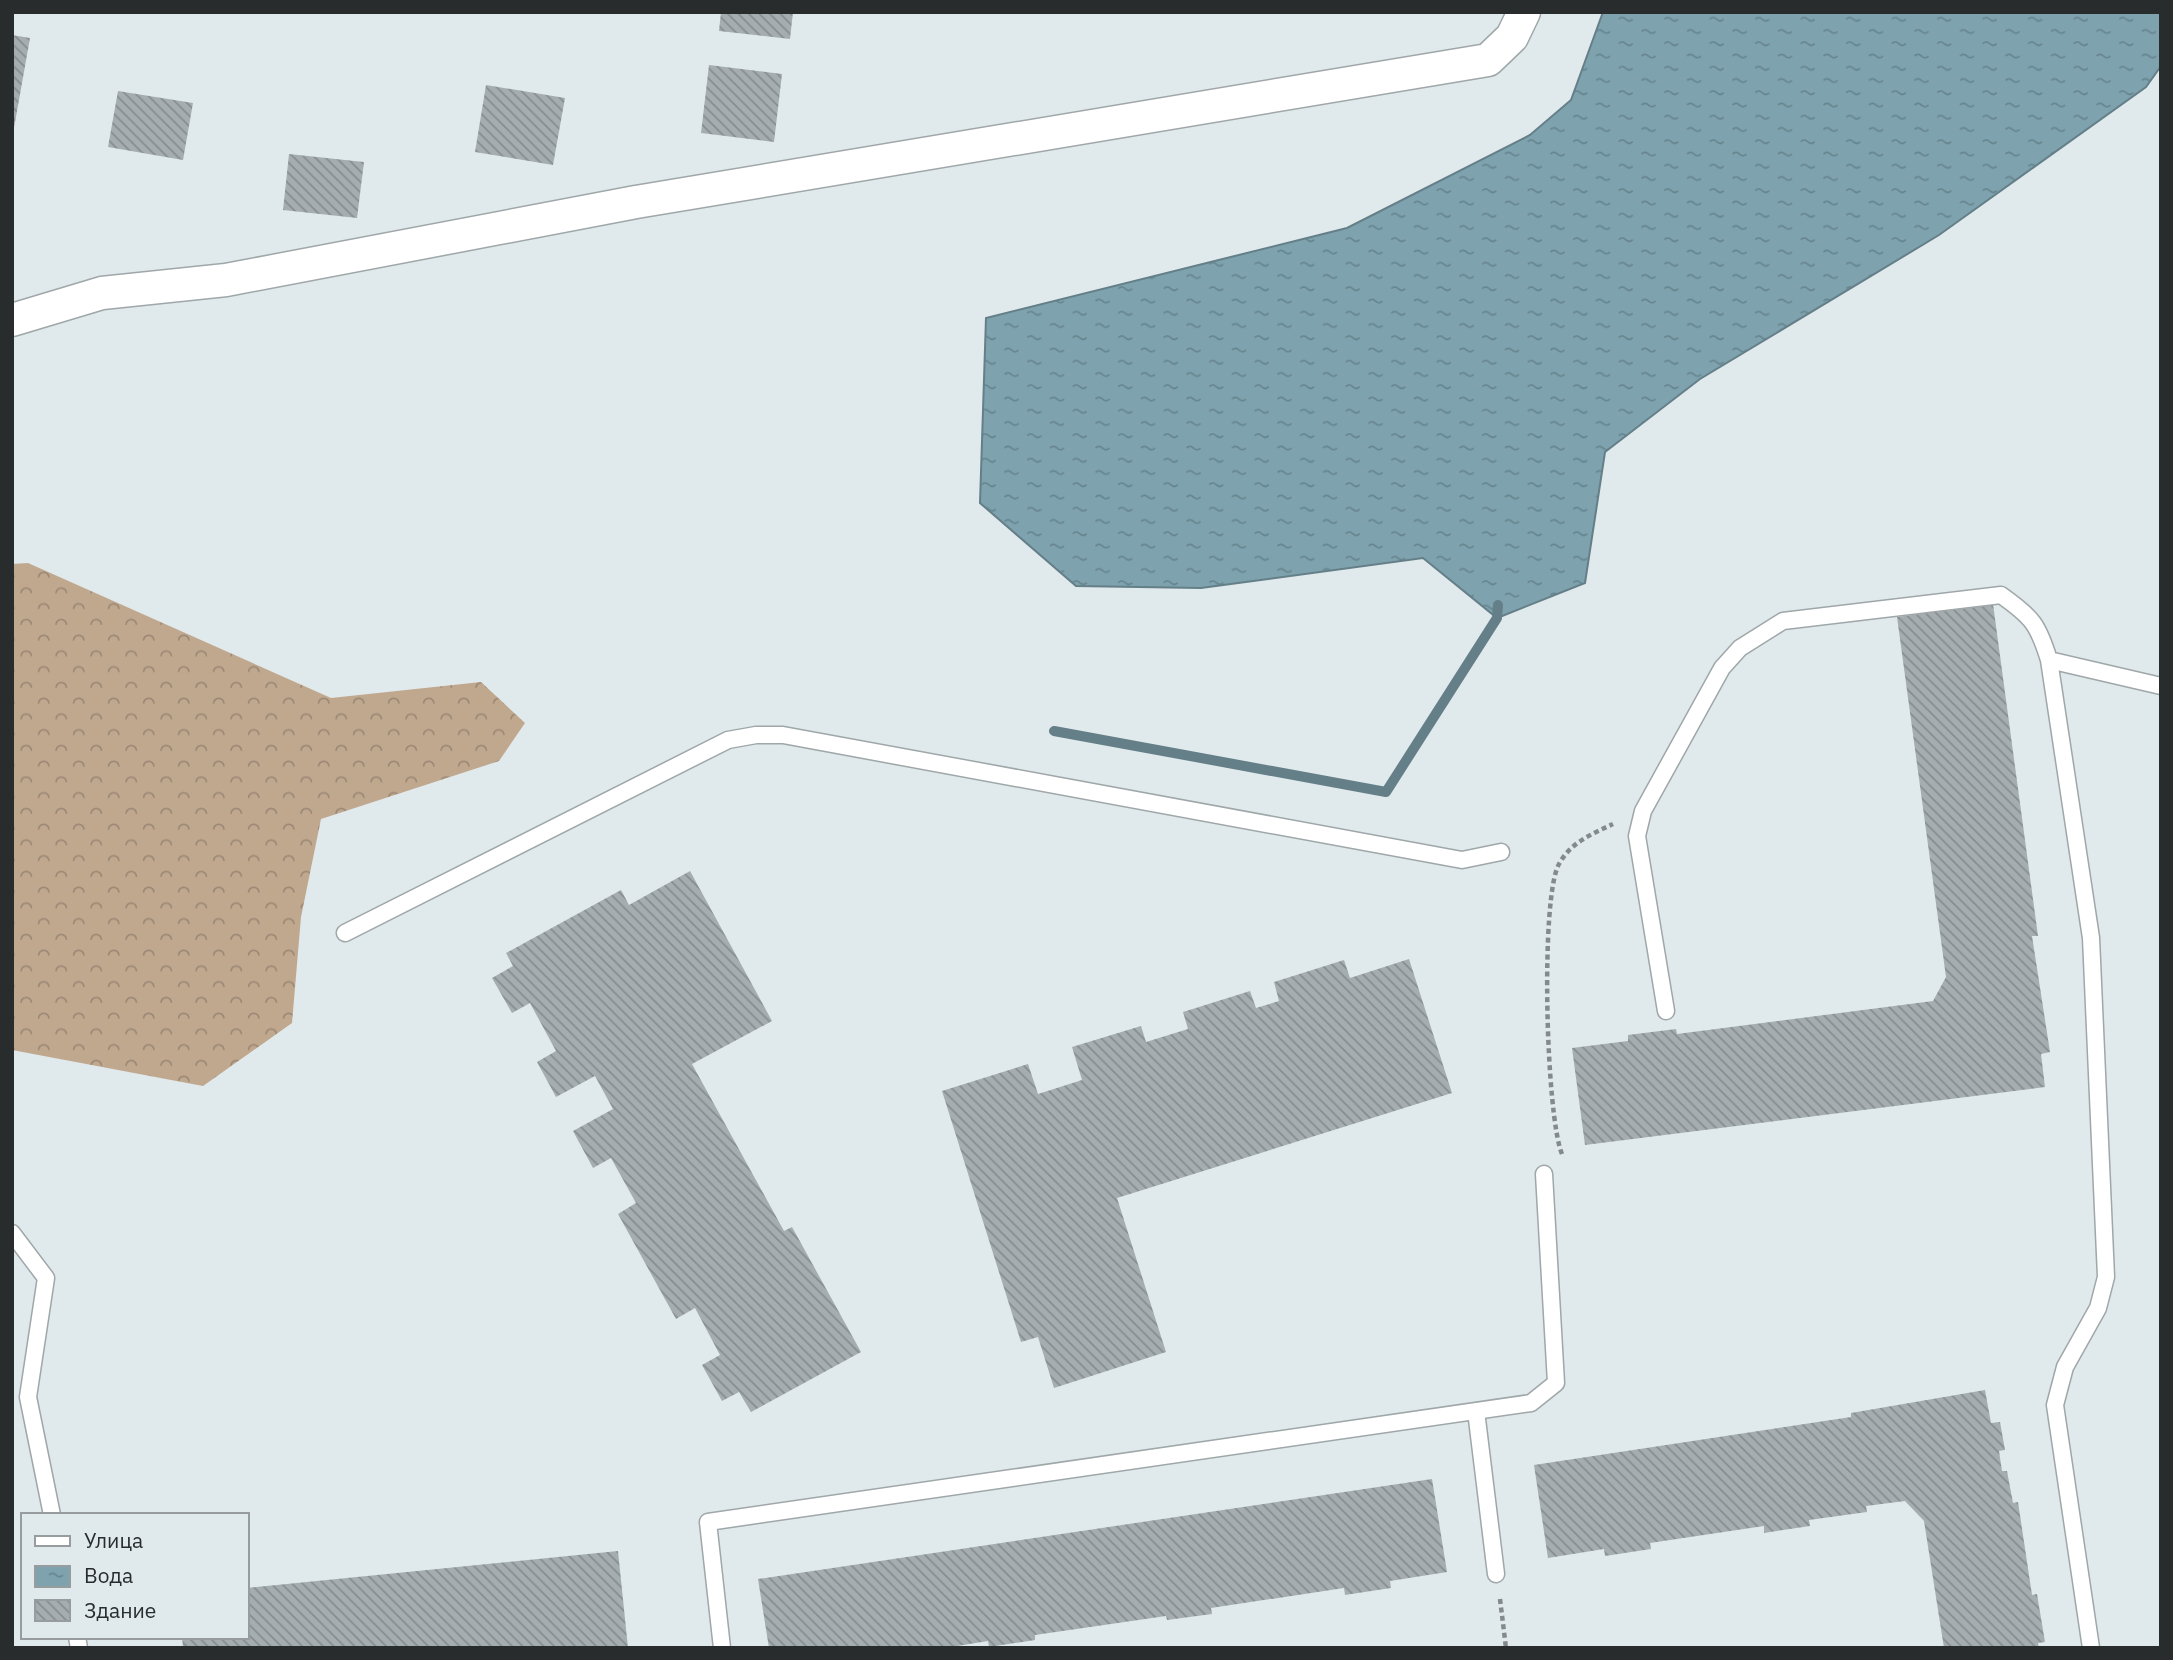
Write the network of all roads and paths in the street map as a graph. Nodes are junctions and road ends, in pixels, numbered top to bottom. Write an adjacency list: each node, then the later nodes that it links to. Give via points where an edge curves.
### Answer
1 (1524, 12): 2 (street, via 1512,37 1488,60 636,202 226,280 102,293)
2 (12, 320)
3 (2049, 660): 4 (lane); 5 (lane, via 2040,629 2001,595 1783,621 1740,648 1722,668); 16 (lane, via 2091,938 2105,1250 2106,1278 2098,1308 2065,1367 2055,1405)
4 (2161, 686)
5 (1643, 811): 8 (lane, via 1637,836); 9 (path, via 1581,838 1558,865 1548,932 1550,1085 1563,1159)
6 (1501, 852): 7 (lane, via 1462,860 783,735 756,735 728,740)
7 (345, 933)
8 (1666, 1011)
9 (1544, 1174): 11 (lane, via 1556,1383 1531,1403)
10 (12, 1233): 12 (lane, via 46,1278 28,1397)
11 (1475, 1411): 13 (lane); 14 (lane, via 708,1522)
12 (52, 1513)
13 (1496, 1574): 15 (path)
14 (722, 1648)
15 (1506, 1648)
16 (2091, 1648)

